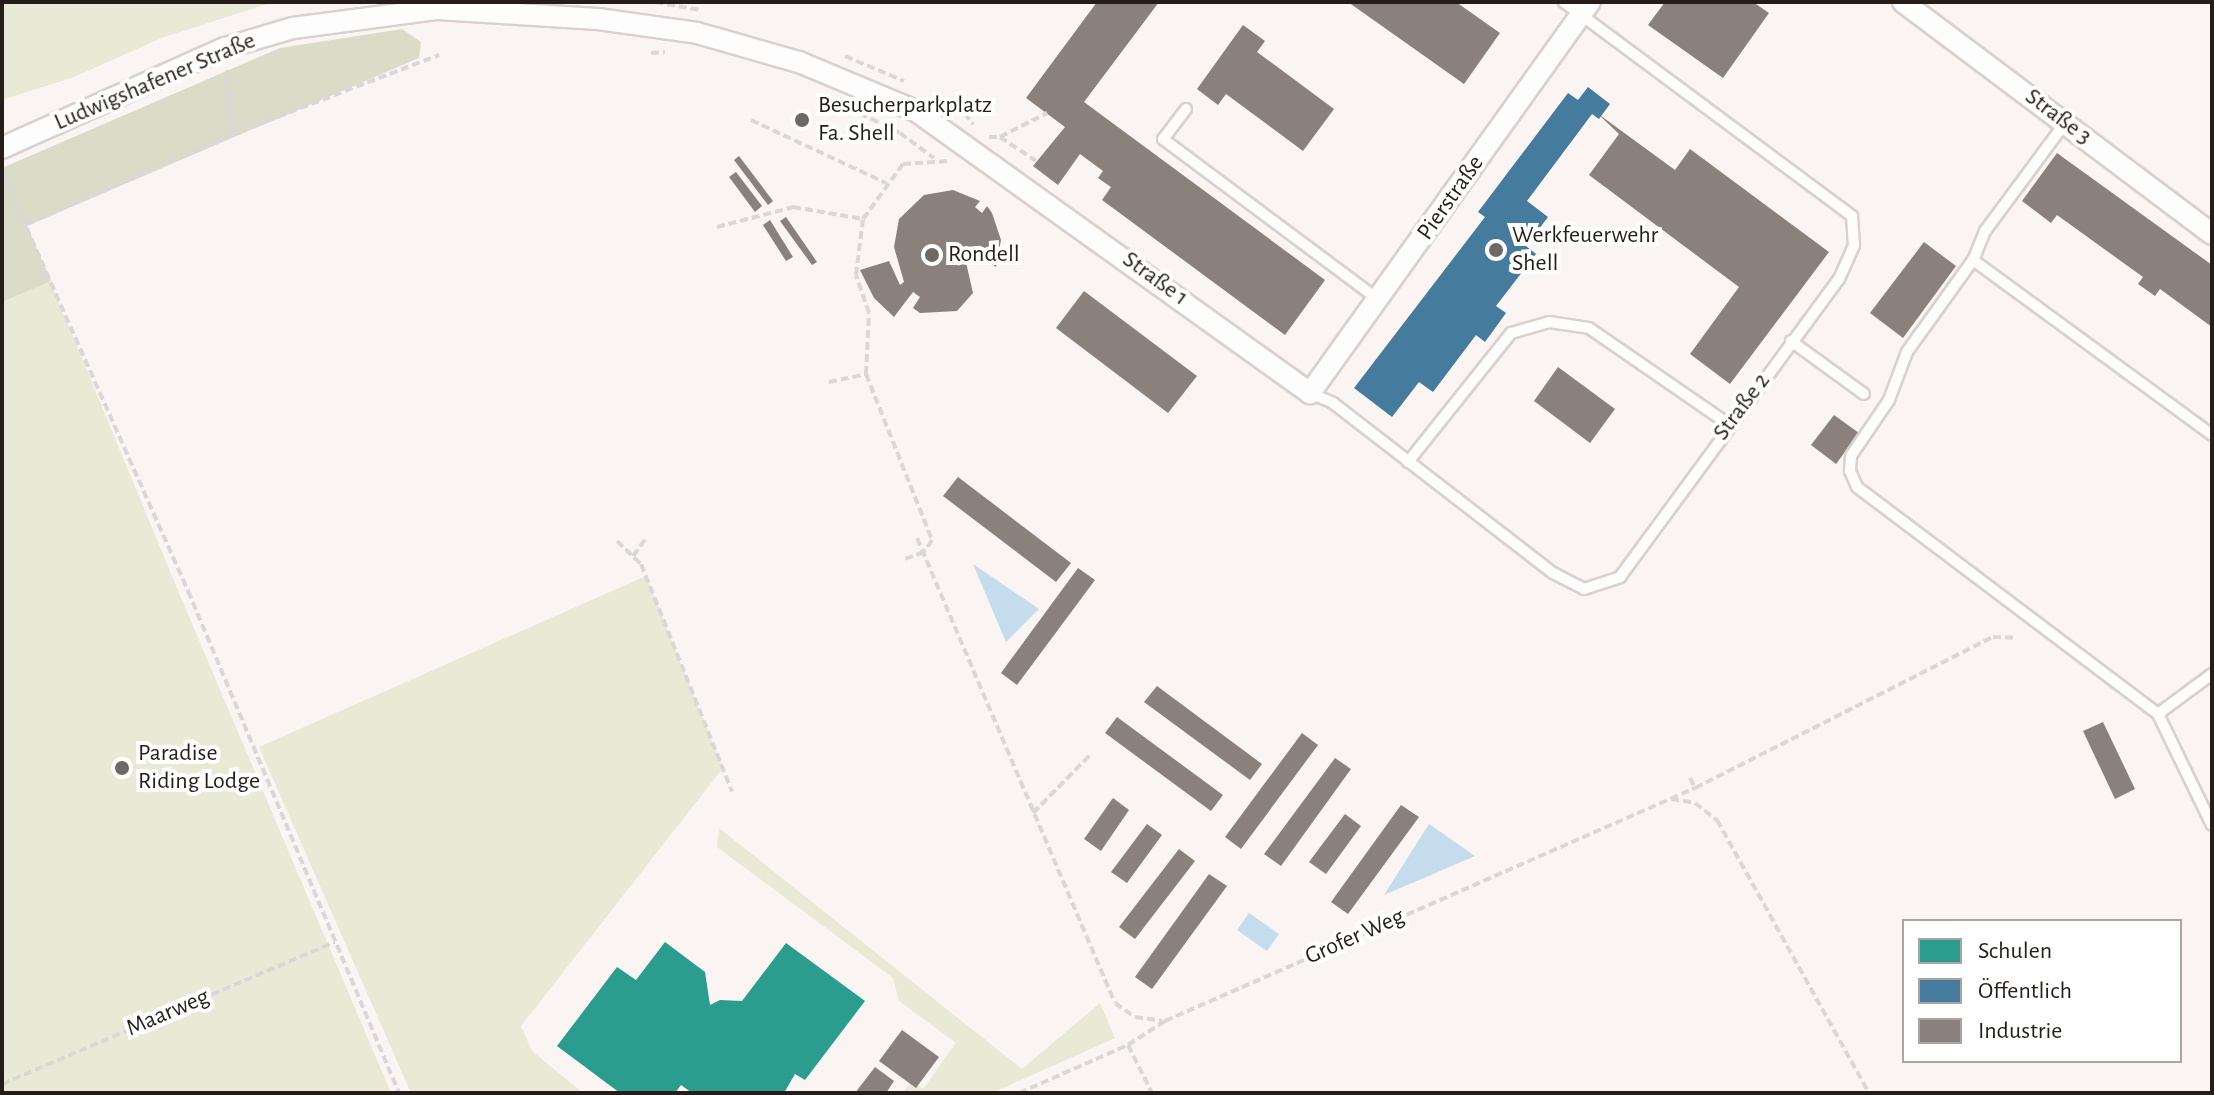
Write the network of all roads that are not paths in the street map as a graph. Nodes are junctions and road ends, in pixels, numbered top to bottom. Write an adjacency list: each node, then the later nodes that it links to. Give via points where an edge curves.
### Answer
1 (1564, 2): 4 (lane, Straße 2)
2 (1903, 2): 6 (street, Straße 3)
3 (440, 5): 7 (street, Ludwigshafener Straße, via 293,28 225,48); 8 (street, Ludwigshafener Straße, via 697,33 799,62 916,111)
4 (1585, 8): 11 (street, Pierstraße); 12 (lane, Straße 2, via 1852,216 1854,245 1839,279)
5 (1186, 109): 11 (lane, via 1163,139)
6 (2065, 122): 9 (street, Straße 3); 10 (lane, via 1985,231)
7 (2, 148)
8 (998, 167): 13 (street, Straße 1)
9 (2212, 234)
10 (1973, 260): 16 (lane); 19 (lane, via 1907,352 1889,400 1851,456 1850,471 1857,487)
11 (1379, 300): 13 (street, Pierstraße)
12 (1791, 341): 14 (lane); 15 (lane, Straße 2)
13 (1310, 393): 17 (lane, Straße 2, via 1333,403)
14 (1864, 394)
15 (1728, 424): 17 (lane, via 1589,328 1549,322 1511,333); 17 (lane, Straße 2, via 1620,577 1584,589 1553,573)
16 (2212, 435)
17 (1408, 462)
18 (2212, 674): 19 (lane)
19 (2158, 714): 20 (lane)
20 (2212, 825)

